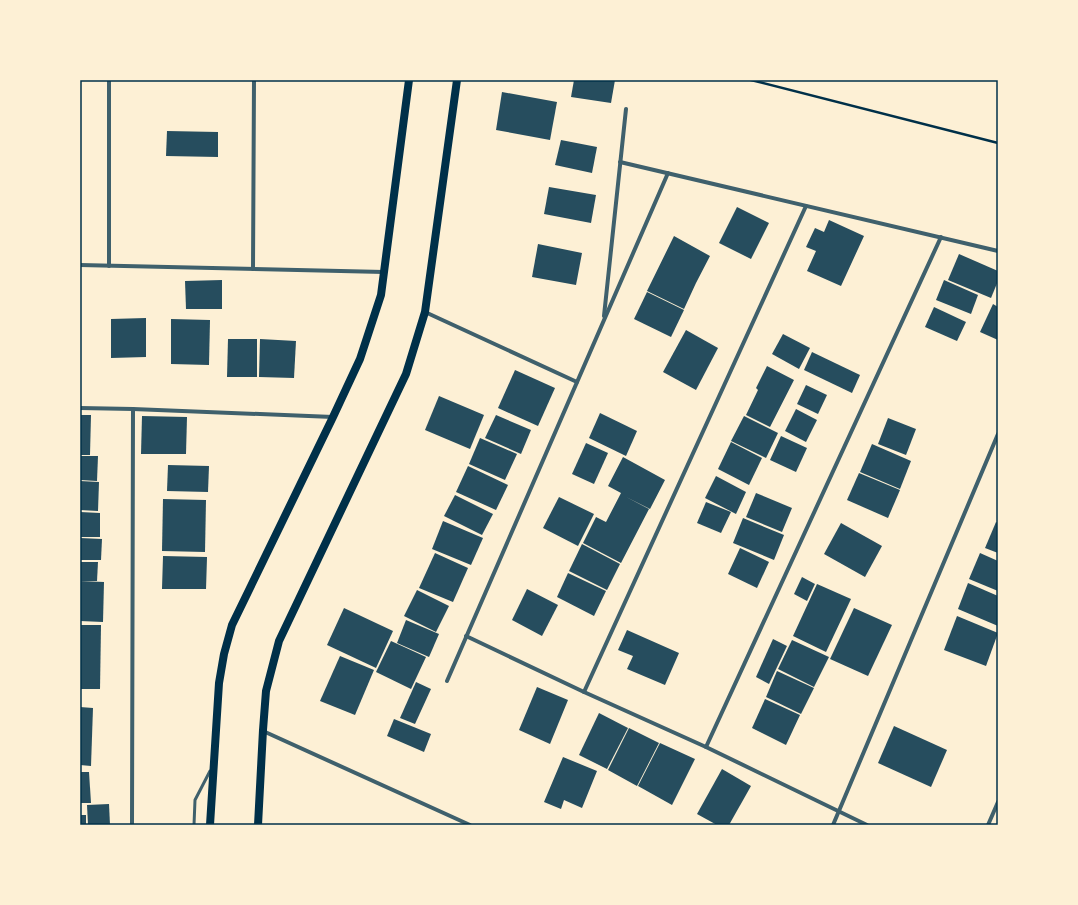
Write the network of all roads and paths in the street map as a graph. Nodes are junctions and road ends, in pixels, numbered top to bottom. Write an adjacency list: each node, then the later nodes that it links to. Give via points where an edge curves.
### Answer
1 (109, 80): 14 (street)
2 (254, 80): 15 (street)
3 (409, 80): 16 (main road)
4 (457, 80): 17 (main road)
5 (751, 80): 7 (path)
6 (626, 109): 8 (street)
7 (998, 143)
8 (620, 162): 9 (street); 18 (street)
9 (668, 173): 10 (street); 18 (street)
10 (806, 206): 11 (street); 26 (street)
11 (941, 237): 12 (street); 28 (street)
12 (998, 251)
13 (80, 266): 14 (street)
14 (110, 266): 15 (street)
15 (253, 269): 16 (street)
16 (384, 272): 22 (main road, via 381,295 360,359)
17 (426, 312): 19 (street); 27 (main road, via 406,374 278,641 266,692)
18 (604, 320): 19 (street)
19 (577, 382): 24 (street)
20 (80, 408): 21 (street)
21 (134, 409): 22 (street); 32 (street)
22 (333, 417): 29 (main road, via 232,625 219,684)
23 (998, 434): 31 (street)
24 (466, 636): 25 (street); 26 (street)
25 (447, 681)
26 (584, 692): 28 (street)
27 (263, 730): 35 (main road); 36 (street)
28 (706, 747): 31 (street)
29 (214, 764): 33 (lane, via 195,800); 34 (main road)
30 (998, 802): 39 (street)
31 (838, 812): 37 (street); 38 (street)
32 (132, 825)
33 (194, 825)
34 (210, 825)
35 (258, 825)
36 (470, 825)
37 (833, 825)
38 (867, 825)
39 (988, 825)

